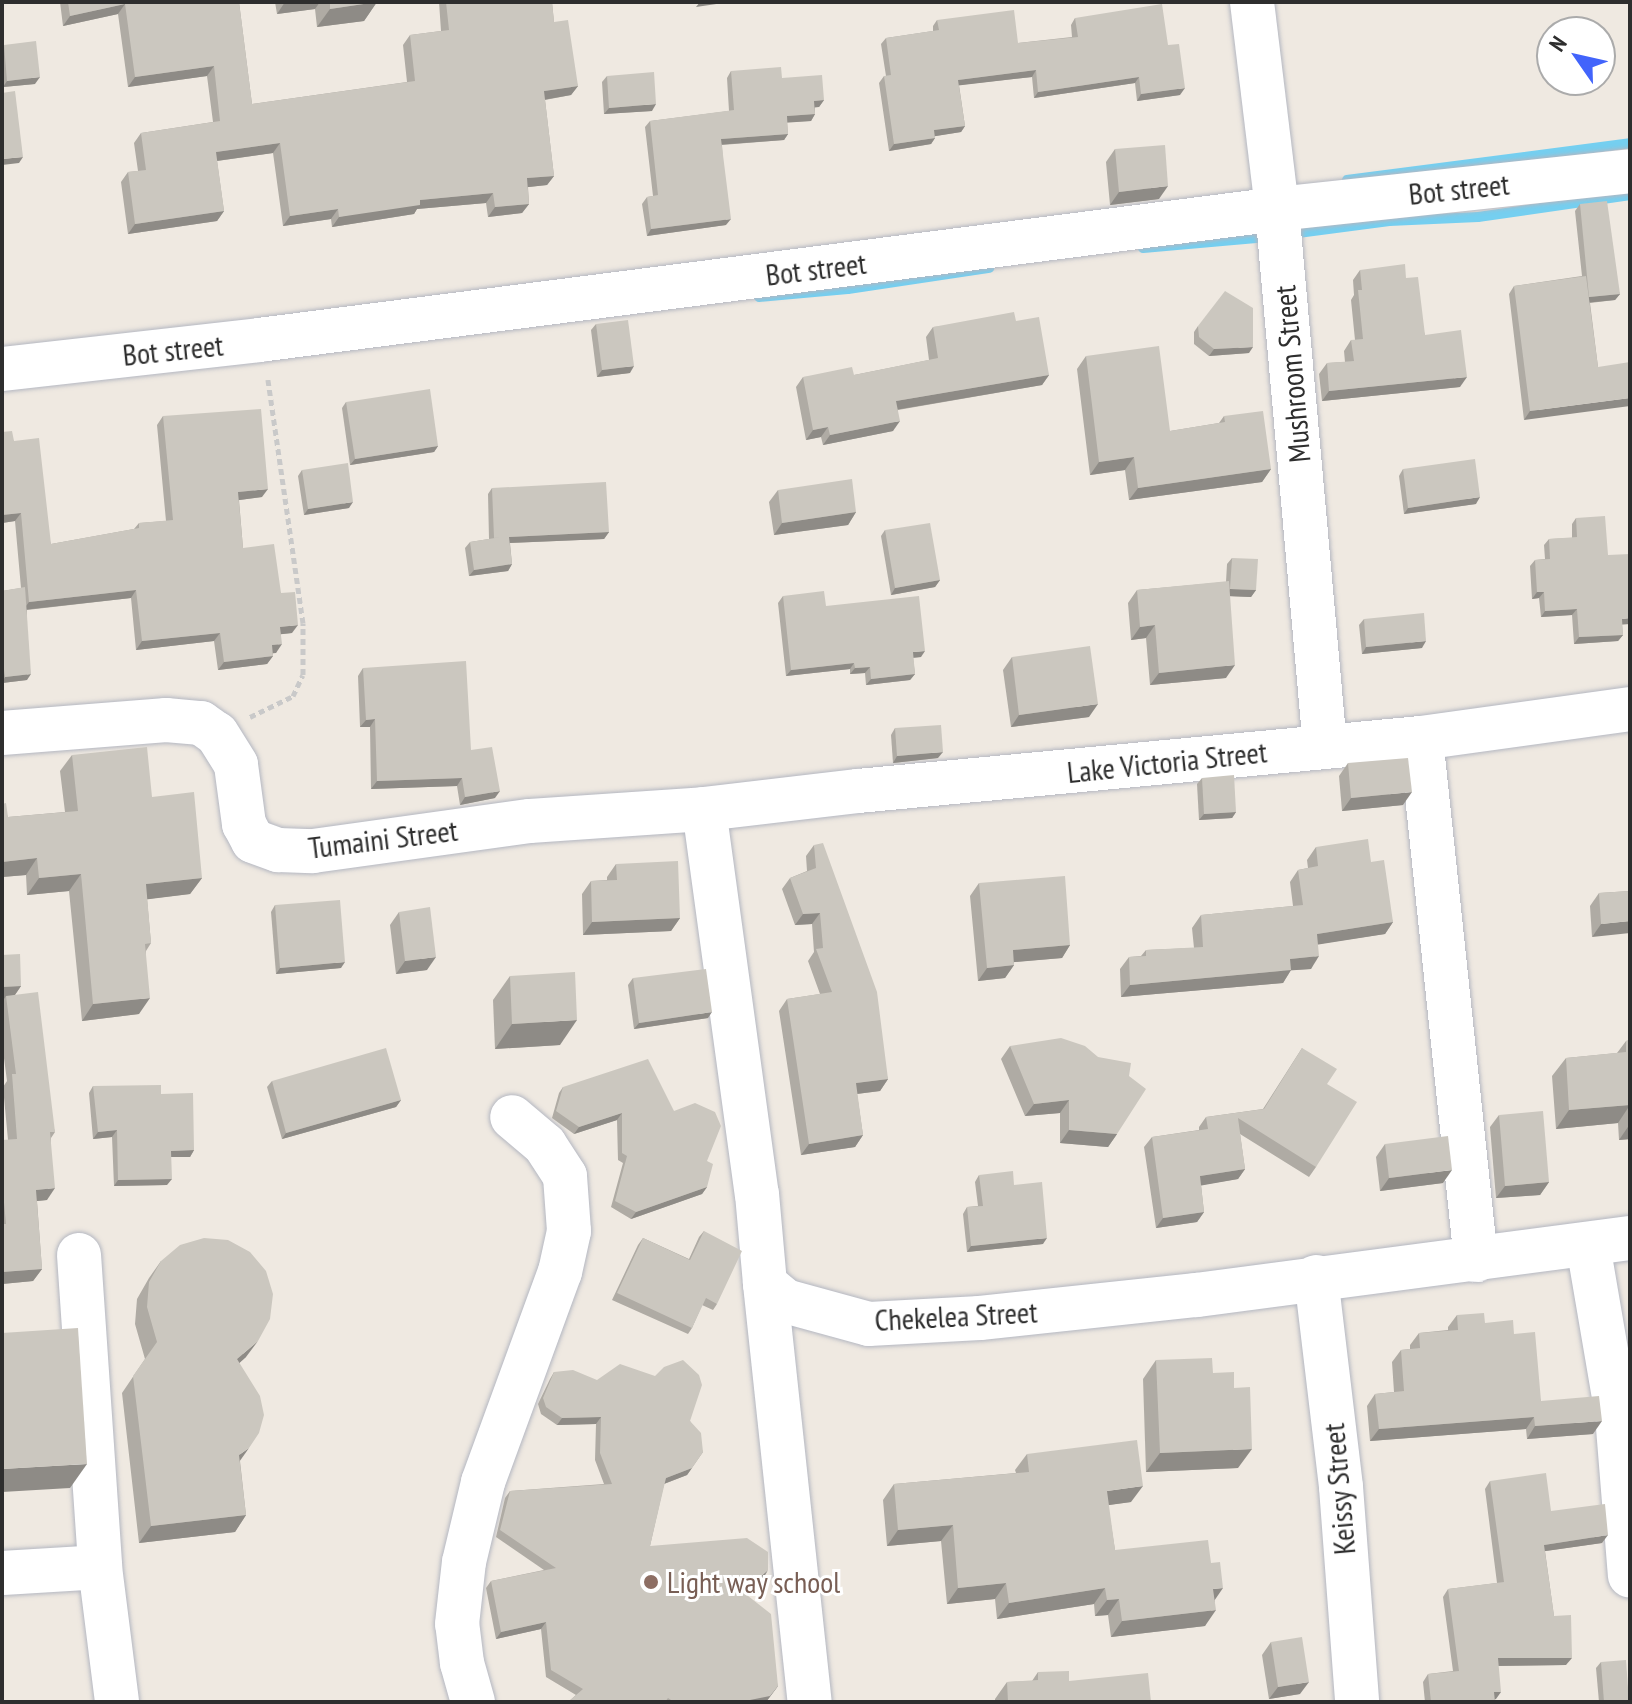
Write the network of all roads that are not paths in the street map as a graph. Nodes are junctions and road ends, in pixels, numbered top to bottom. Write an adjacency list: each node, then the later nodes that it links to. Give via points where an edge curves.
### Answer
1 (1252, 2): 3 (street, Mushroom Street)
2 (1630, 171): 3 (street, Bot street)
3 (1277, 209): 4 (street, Bot street); 8 (street, Mushroom Street)
4 (2, 369)
5 (1630, 709): 7 (street, Lake Victoria Street)
6 (2, 733): 9 (street, Tumaini Street, via 166,720 201,723 217,734 236,765 244,824 253,841 278,850 313,851 530,821)
7 (1421, 738): 8 (street, Lake Victoria Street); 14 (street)
8 (1325, 747): 9 (street, Lake Victoria Street)
9 (704, 809): 16 (street)
10 (512, 1117): 21 (street, via 545,1145 565,1176 569,1231 560,1272 483,1482 464,1562 457,1624)
11 (1630, 1238): 12 (street, Chekelea Street)
12 (1588, 1245): 14 (street, Chekelea Street); 19 (street, via 1617,1415)
13 (79, 1255): 17 (street)
14 (1476, 1260): 15 (street, Chekelea Street)
15 (1316, 1277): 16 (street, Chekelea Street, via 1105,1305 869,1324 785,1301); 23 (street, Keissy Street, via 1341,1487)
16 (765, 1284): 22 (street)
17 (100, 1567): 18 (street); 20 (street)
18 (2, 1573)
19 (1630, 1575)
20 (117, 1702)
21 (473, 1702)
22 (810, 1702)
23 (1357, 1702)

